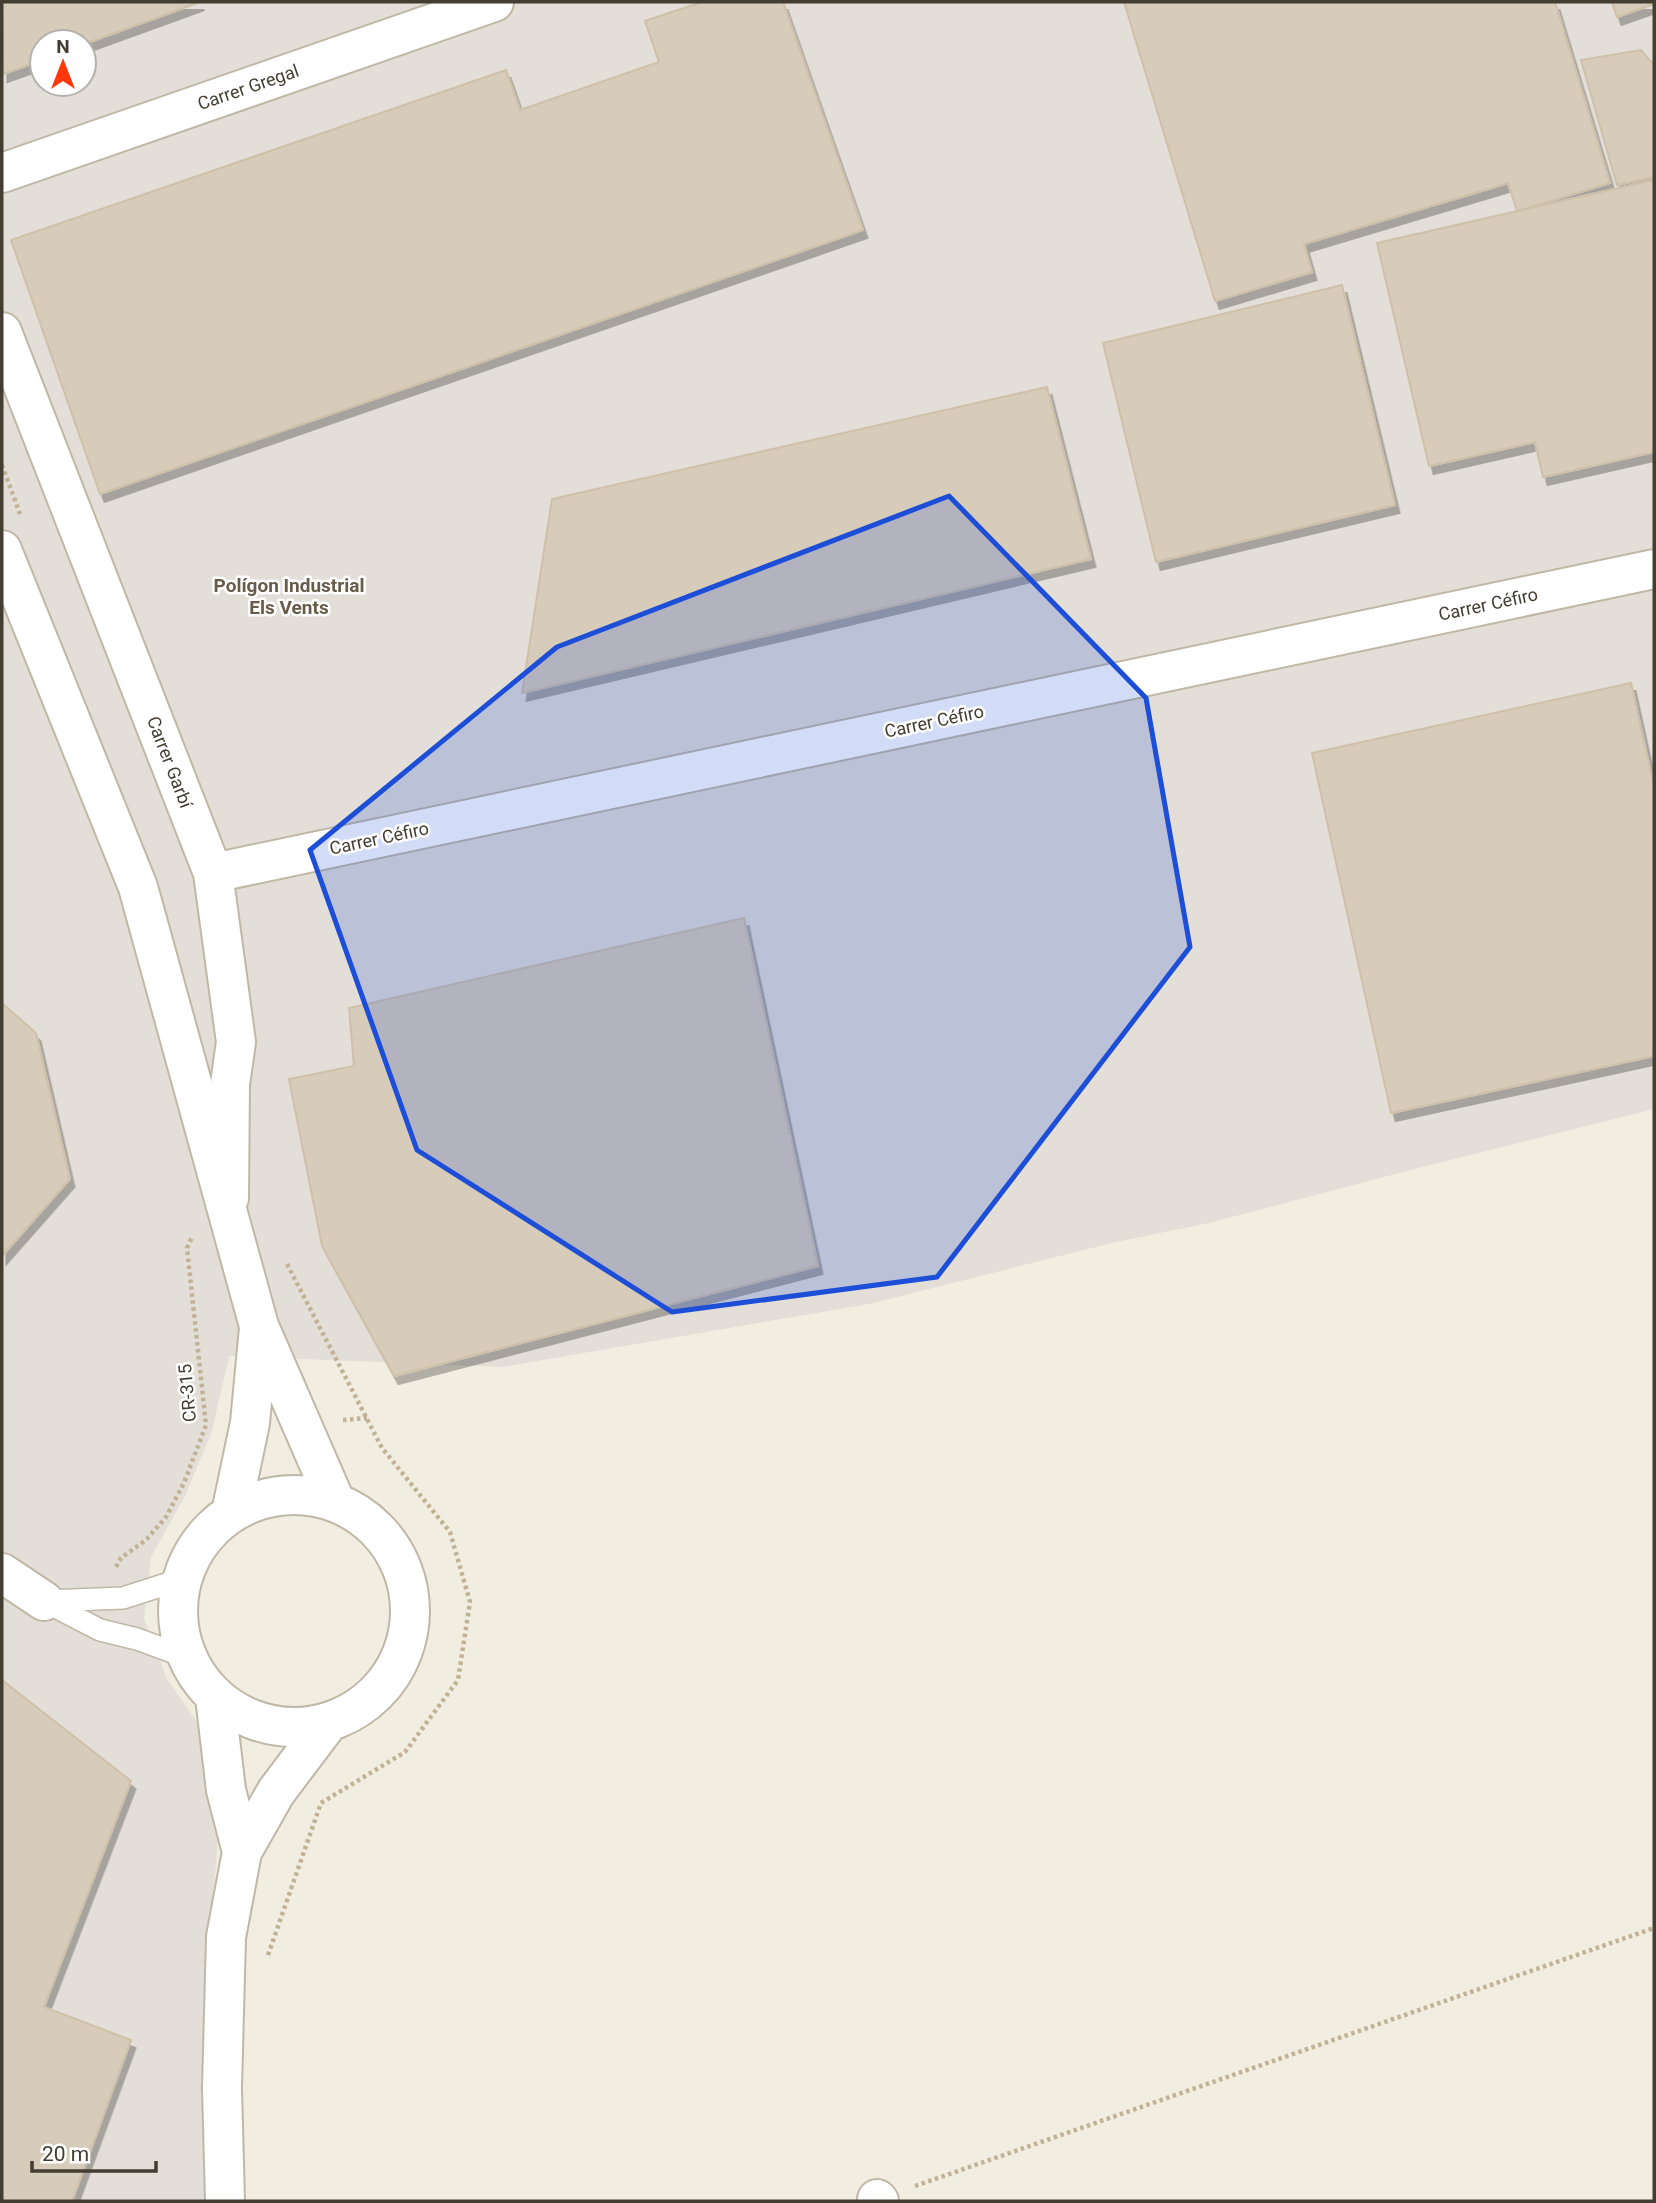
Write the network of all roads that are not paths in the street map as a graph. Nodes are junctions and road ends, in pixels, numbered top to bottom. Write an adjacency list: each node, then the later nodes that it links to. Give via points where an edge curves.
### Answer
1 (494, 2): 2 (street, Carrer Gregal)
2 (2, 173)
3 (2, 332): 6 (street, Carrer Garbí)
4 (2, 550): 7 (street, via 138,887)
5 (1654, 569): 6 (street, Carrer Céfiro)
6 (213, 873): 7 (street, Carrer Garbí, via 236,1042 230,1084)
7 (229, 1215): 8 (street)
8 (259, 1326): 9 (street); 10 (street, via 250,1423)
9 (335, 1501): 10 (street, via 300,1494 264,1498); 16 (street, via 367,1519 392,1546 408,1579 412,1615 405,1651 387,1683 361,1707)
10 (231, 1513): 12 (street, via 192,1553)
11 (2, 1573): 13 (street)
12 (182, 1579): 13 (lane, via 124,1598); 14 (street, via 177,1619)
13 (44, 1601): 14 (lane, via 100,1630)
14 (186, 1657): 15 (street)
15 (215, 1696): 16 (street, via 248,1718 288,1728); 17 (street, via 226,1790)
16 (328, 1723): 17 (street, via 276,1792)
17 (242, 1852): 18 (street, via 226,1937)
18 (225, 2201)

